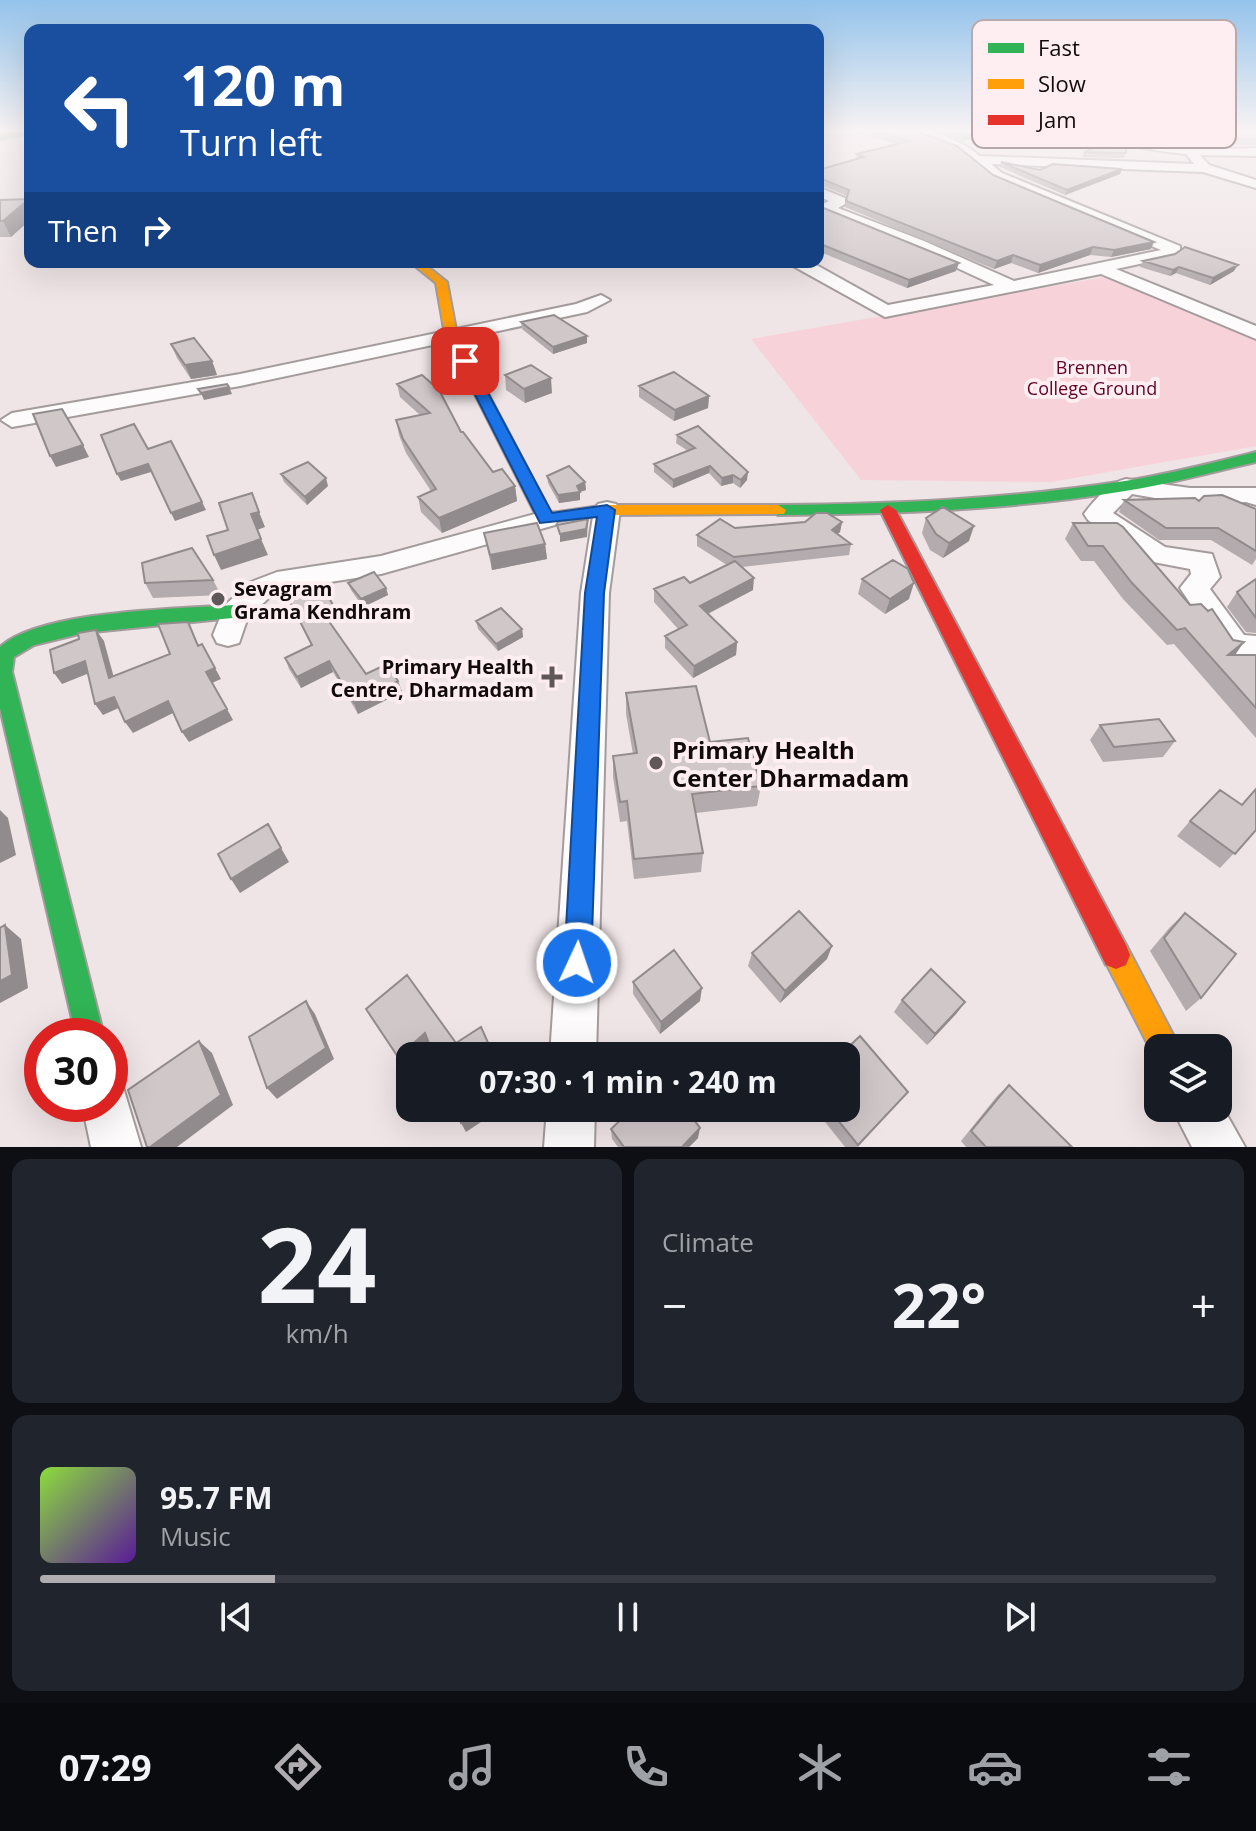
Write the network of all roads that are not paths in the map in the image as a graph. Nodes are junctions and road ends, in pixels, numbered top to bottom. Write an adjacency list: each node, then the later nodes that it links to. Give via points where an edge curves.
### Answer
1 (1015, 184): 5 (street, via 1174,249)
2 (824, 194): 6 (street, via 840,201 826,208)
3 (423, 268): 9 (street, via 441,282)
4 (810, 268): 6 (street, via 885,311)
5 (1103, 269): 6 (street); 8 (street)
6 (1012, 287)
7 (601, 300): 9 (street)
8 (1256, 333)
9 (451, 335): 10 (street, via 240,380); 16 (street)
10 (12, 420)
11 (1256, 457): 12 (street)
12 (1126, 486): 13 (street, via 1190,496); 15 (street); 18 (street, via 1097,514 1158,555 1202,561 1206,577 1194,588 1235,646)
13 (1256, 497)
14 (607, 510): 15 (street); 16 (street); 22 (street, via 595,593)
15 (888, 510): 21 (street)
16 (546, 519): 17 (street, via 381,565 287,579 261,589)
17 (231, 623): 19 (street, via 56,630 10,649 2,660)
18 (1256, 647)
19 (2, 677): 20 (street)
20 (86, 1018)
21 (1158, 1034)
22 (574, 1042)
23 (110, 1122): 26 (street)
24 (570, 1122): 27 (street)
25 (1205, 1122): 28 (street)
26 (116, 1147)
27 (569, 1147)
28 (1220, 1147)

